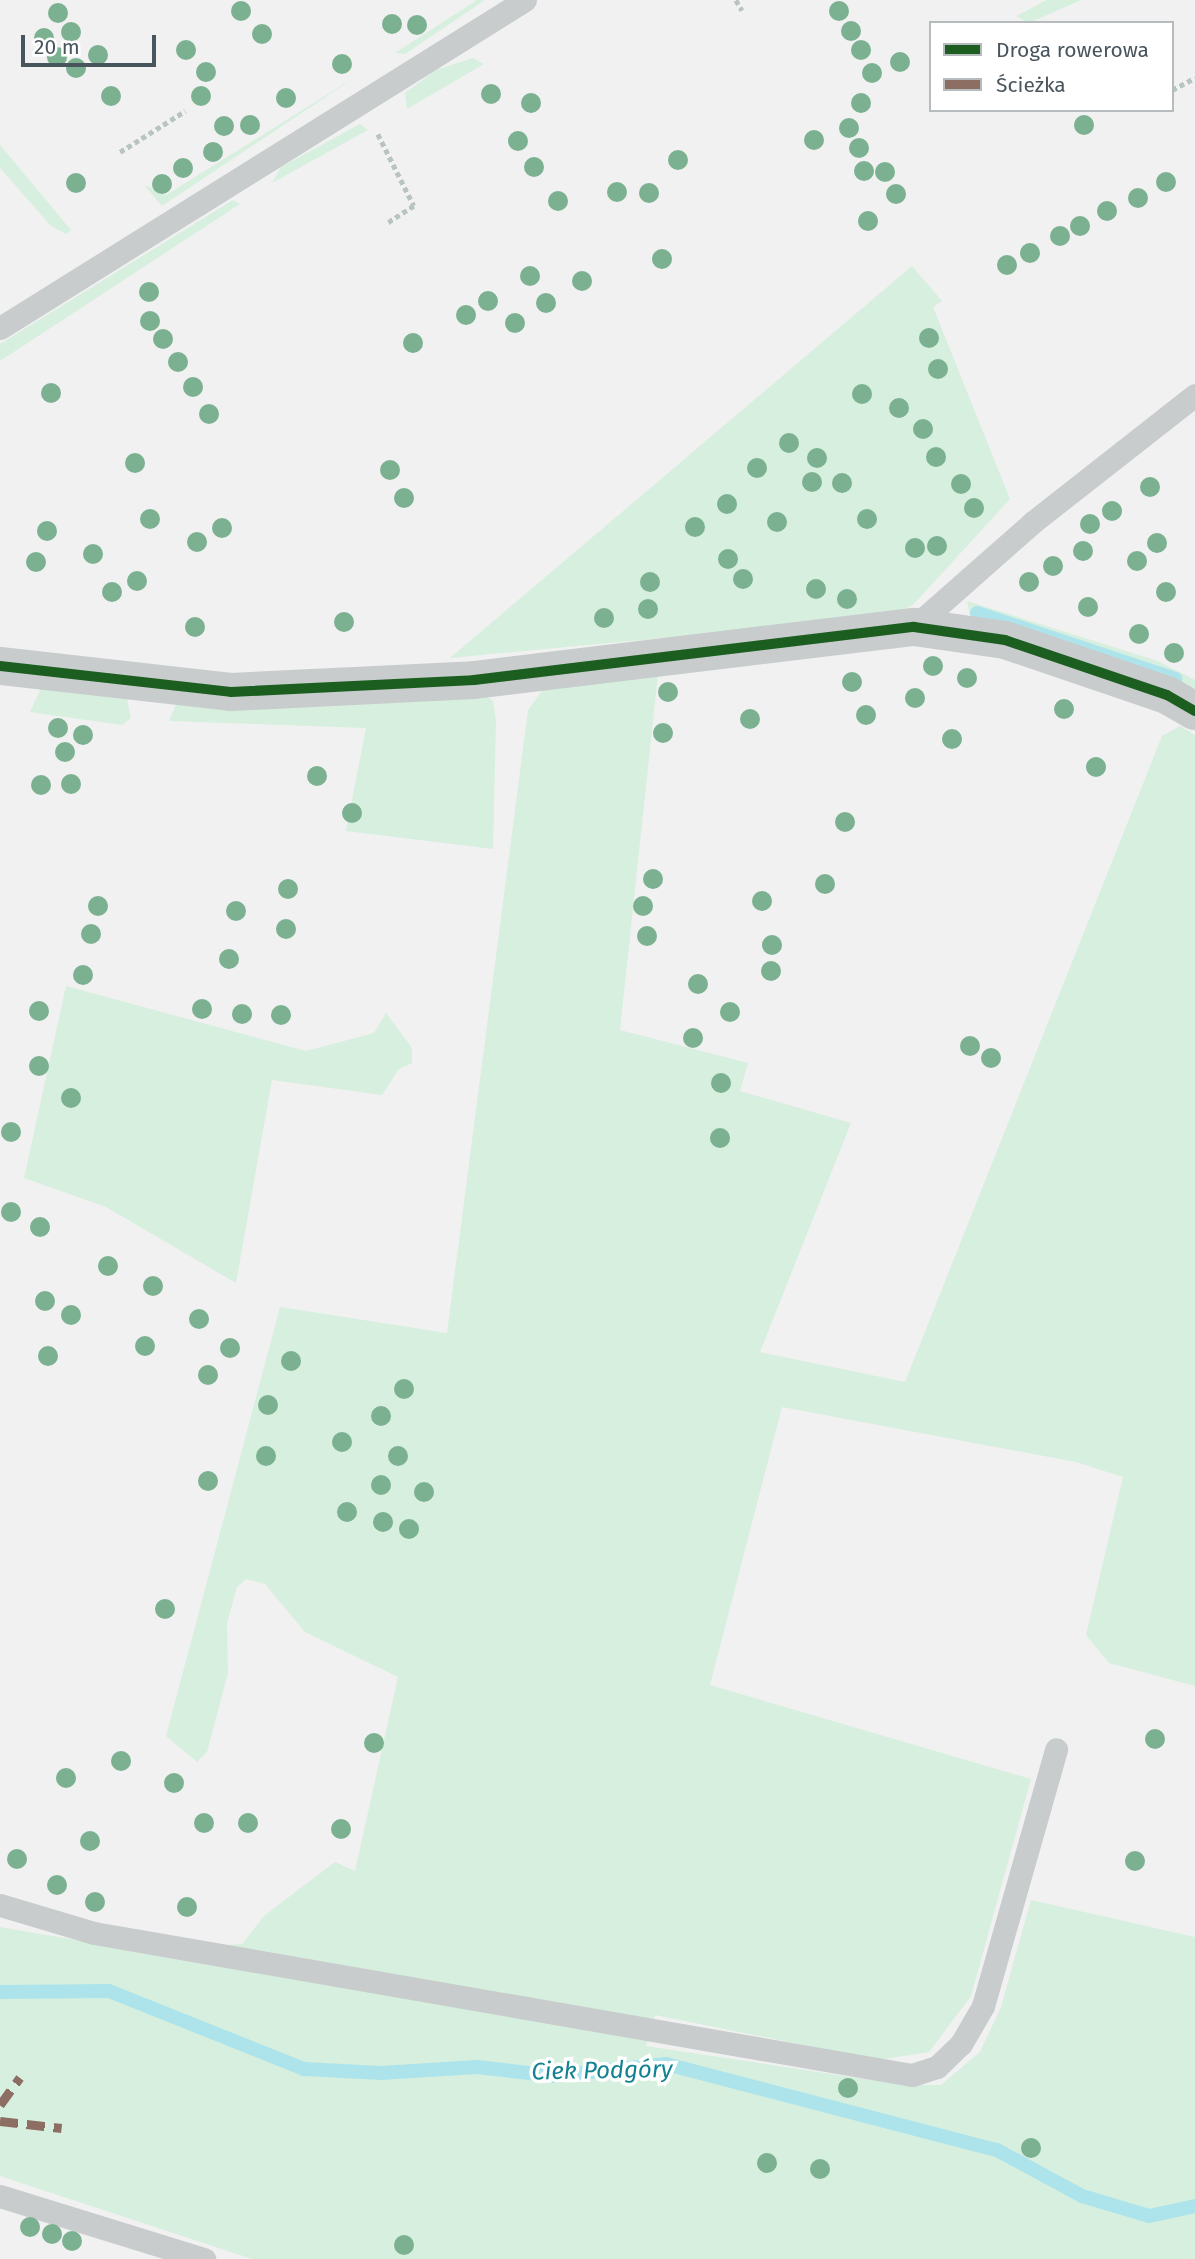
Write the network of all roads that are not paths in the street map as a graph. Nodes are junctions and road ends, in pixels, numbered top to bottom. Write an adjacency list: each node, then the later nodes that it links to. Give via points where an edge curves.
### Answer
1 (525, 0): 2 (lane)
2 (0, 328)
3 (1195, 395): 4 (lane, via 1033,522)
4 (914, 627): 5 (street, via 474,680 231,692); 6 (street, via 1006,640 1167,695)
5 (0, 666)
6 (1195, 711)
7 (1056, 1749): 8 (lane, via 984,2006 961,2044 937,2067 912,2075 94,1933)
8 (0, 1905)
9 (0, 2196): 10 (lane)
10 (204, 2259)

